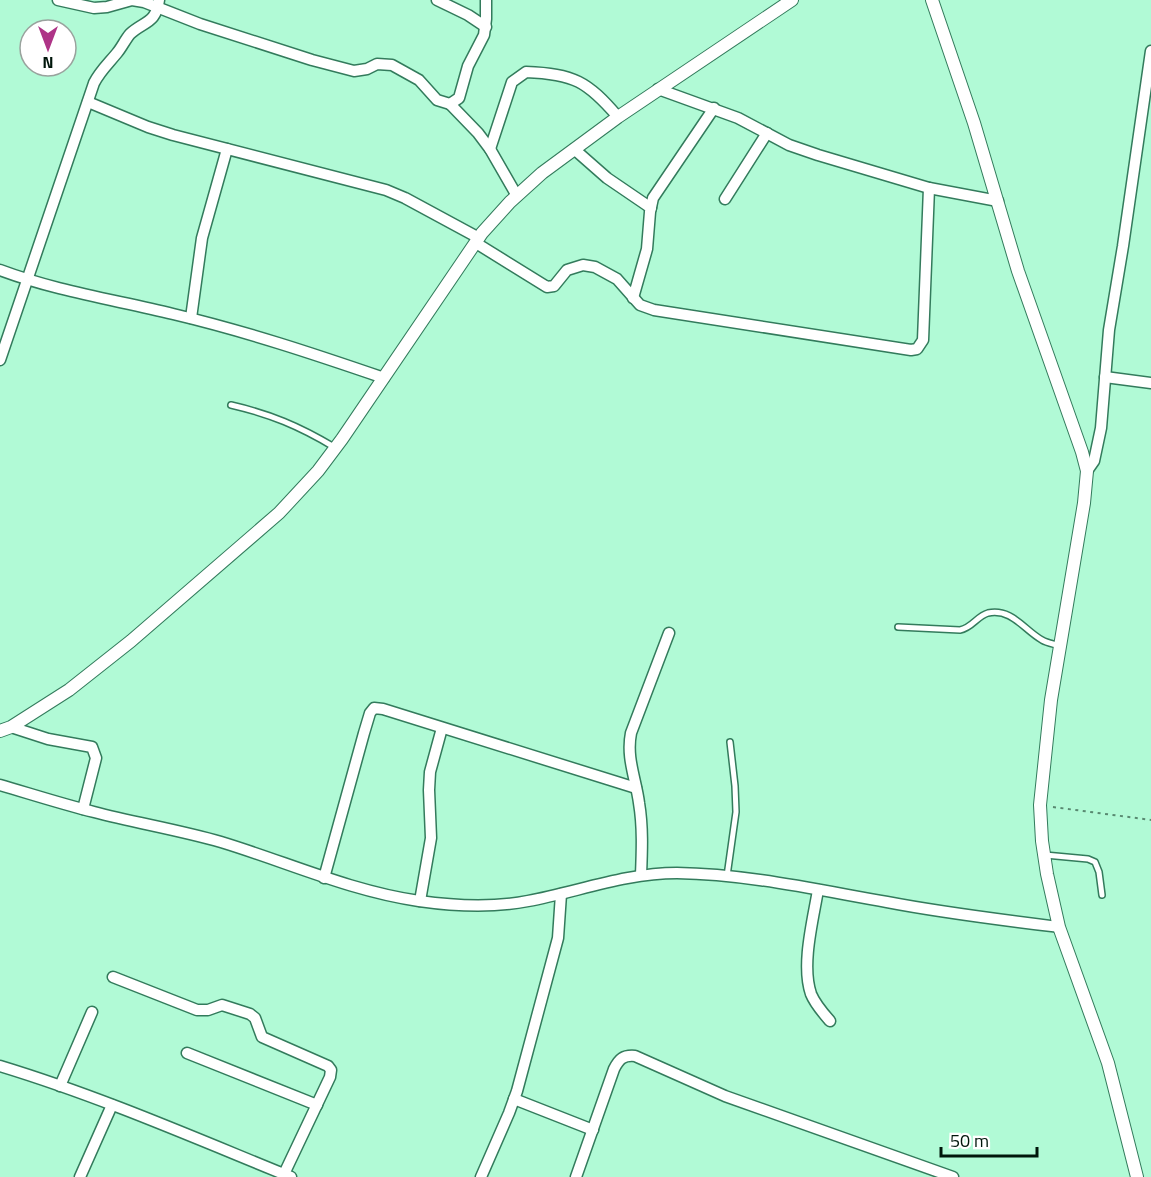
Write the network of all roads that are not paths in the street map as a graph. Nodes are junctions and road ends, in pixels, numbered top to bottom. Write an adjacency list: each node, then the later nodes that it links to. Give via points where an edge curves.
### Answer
1 (58, 0): 6 (street, via 94,8 132,0)
2 (437, 0): 7 (street)
3 (486, 0): 7 (street)
4 (792, 0): 10 (street)
5 (932, 0): 22 (street)
6 (158, 3): 11 (street, via 150,22 129,35 100,70); 12 (street, via 200,24 312,60 354,71 378,64 392,65 419,80 437,100)
7 (486, 27): 12 (street, via 459,98)
8 (1151, 51): 9 (street)
9 (1148, 86): 30 (street)
10 (658, 89): 13 (street); 14 (street)
11 (88, 102): 16 (street, via 148,127); 26 (street)
12 (450, 104): 17 (street)
13 (714, 108): 15 (street); 23 (street, via 658,188)
14 (618, 117): 17 (street, via 590,87 576,79 526,72 512,81); 18 (street)
15 (767, 134): 19 (street, via 818,155); 21 (street)
16 (227, 149): 24 (street, via 386,190); 28 (street, via 202,238)
17 (490, 149): 20 (street)
18 (574, 149): 20 (street); 23 (street)
19 (929, 188): 22 (street); 27 (street, via 923,340 917,349 654,310)
20 (517, 196): 24 (street)
21 (725, 199)
22 (998, 201): 35 (street)
23 (651, 208): 27 (street, via 647,249)
24 (478, 241): 27 (street, via 547,287 554,286 567,270 583,265 617,279); 31 (street)
25 (0, 270): 26 (street)
26 (29, 279): 28 (street); 29 (street)
27 (633, 298)
28 (191, 318): 31 (street, via 282,343)
29 (0, 360)
30 (1105, 377): 32 (street); 35 (street, via 1098,448)
31 (384, 378): 34 (street)
32 (1151, 383)
33 (231, 405): 34 (lane, via 286,421)
34 (336, 448): 40 (street, via 279,513 98,668)
35 (1087, 476): 38 (street)
36 (898, 627): 38 (lane, via 960,630 982,615 1003,613 1039,639)
37 (669, 633): 43 (street, via 631,733 628,748)
38 (1060, 646): 45 (street, via 1040,805)
39 (442, 728): 43 (street); 48 (street, via 383,709 372,710); 52 (street, via 430,772 431,838)
40 (5, 729): 44 (street, via 92,747 96,758)
41 (730, 742): 47 (lane, via 736,812)
42 (0, 785): 44 (street)
43 (636, 788): 46 (street, via 642,828)
44 (83, 809): 48 (street, via 224,843)
45 (1044, 855): 51 (lane, via 1095,862); 53 (street)
46 (641, 875): 47 (street); 50 (street)
47 (727, 876): 49 (street)
48 (324, 878): 52 (street)
49 (818, 890): 53 (street); 56 (street, via 808,981 812,995)
50 (561, 894): 52 (street, via 480,905); 60 (street, via 554,959)
51 (1102, 895)
52 (420, 901)
53 (1059, 927): 69 (street, via 1107,1063)
54 (113, 977): 62 (street, via 197,1010 222,1005 250,1014 262,1037 331,1070)
55 (92, 1012): 59 (street)
56 (830, 1021)
57 (187, 1053): 62 (street)
58 (0, 1066): 59 (street)
59 (60, 1086): 61 (street)
60 (514, 1099): 63 (street); 66 (street)
61 (112, 1105): 64 (street); 65 (street)
62 (317, 1105): 64 (street)
63 (593, 1130): 67 (street); 68 (street, via 618,1062 635,1056 725,1096)
64 (288, 1176)
65 (80, 1177)
66 (481, 1177)
67 (576, 1177)
68 (953, 1177)
69 (1137, 1177)

